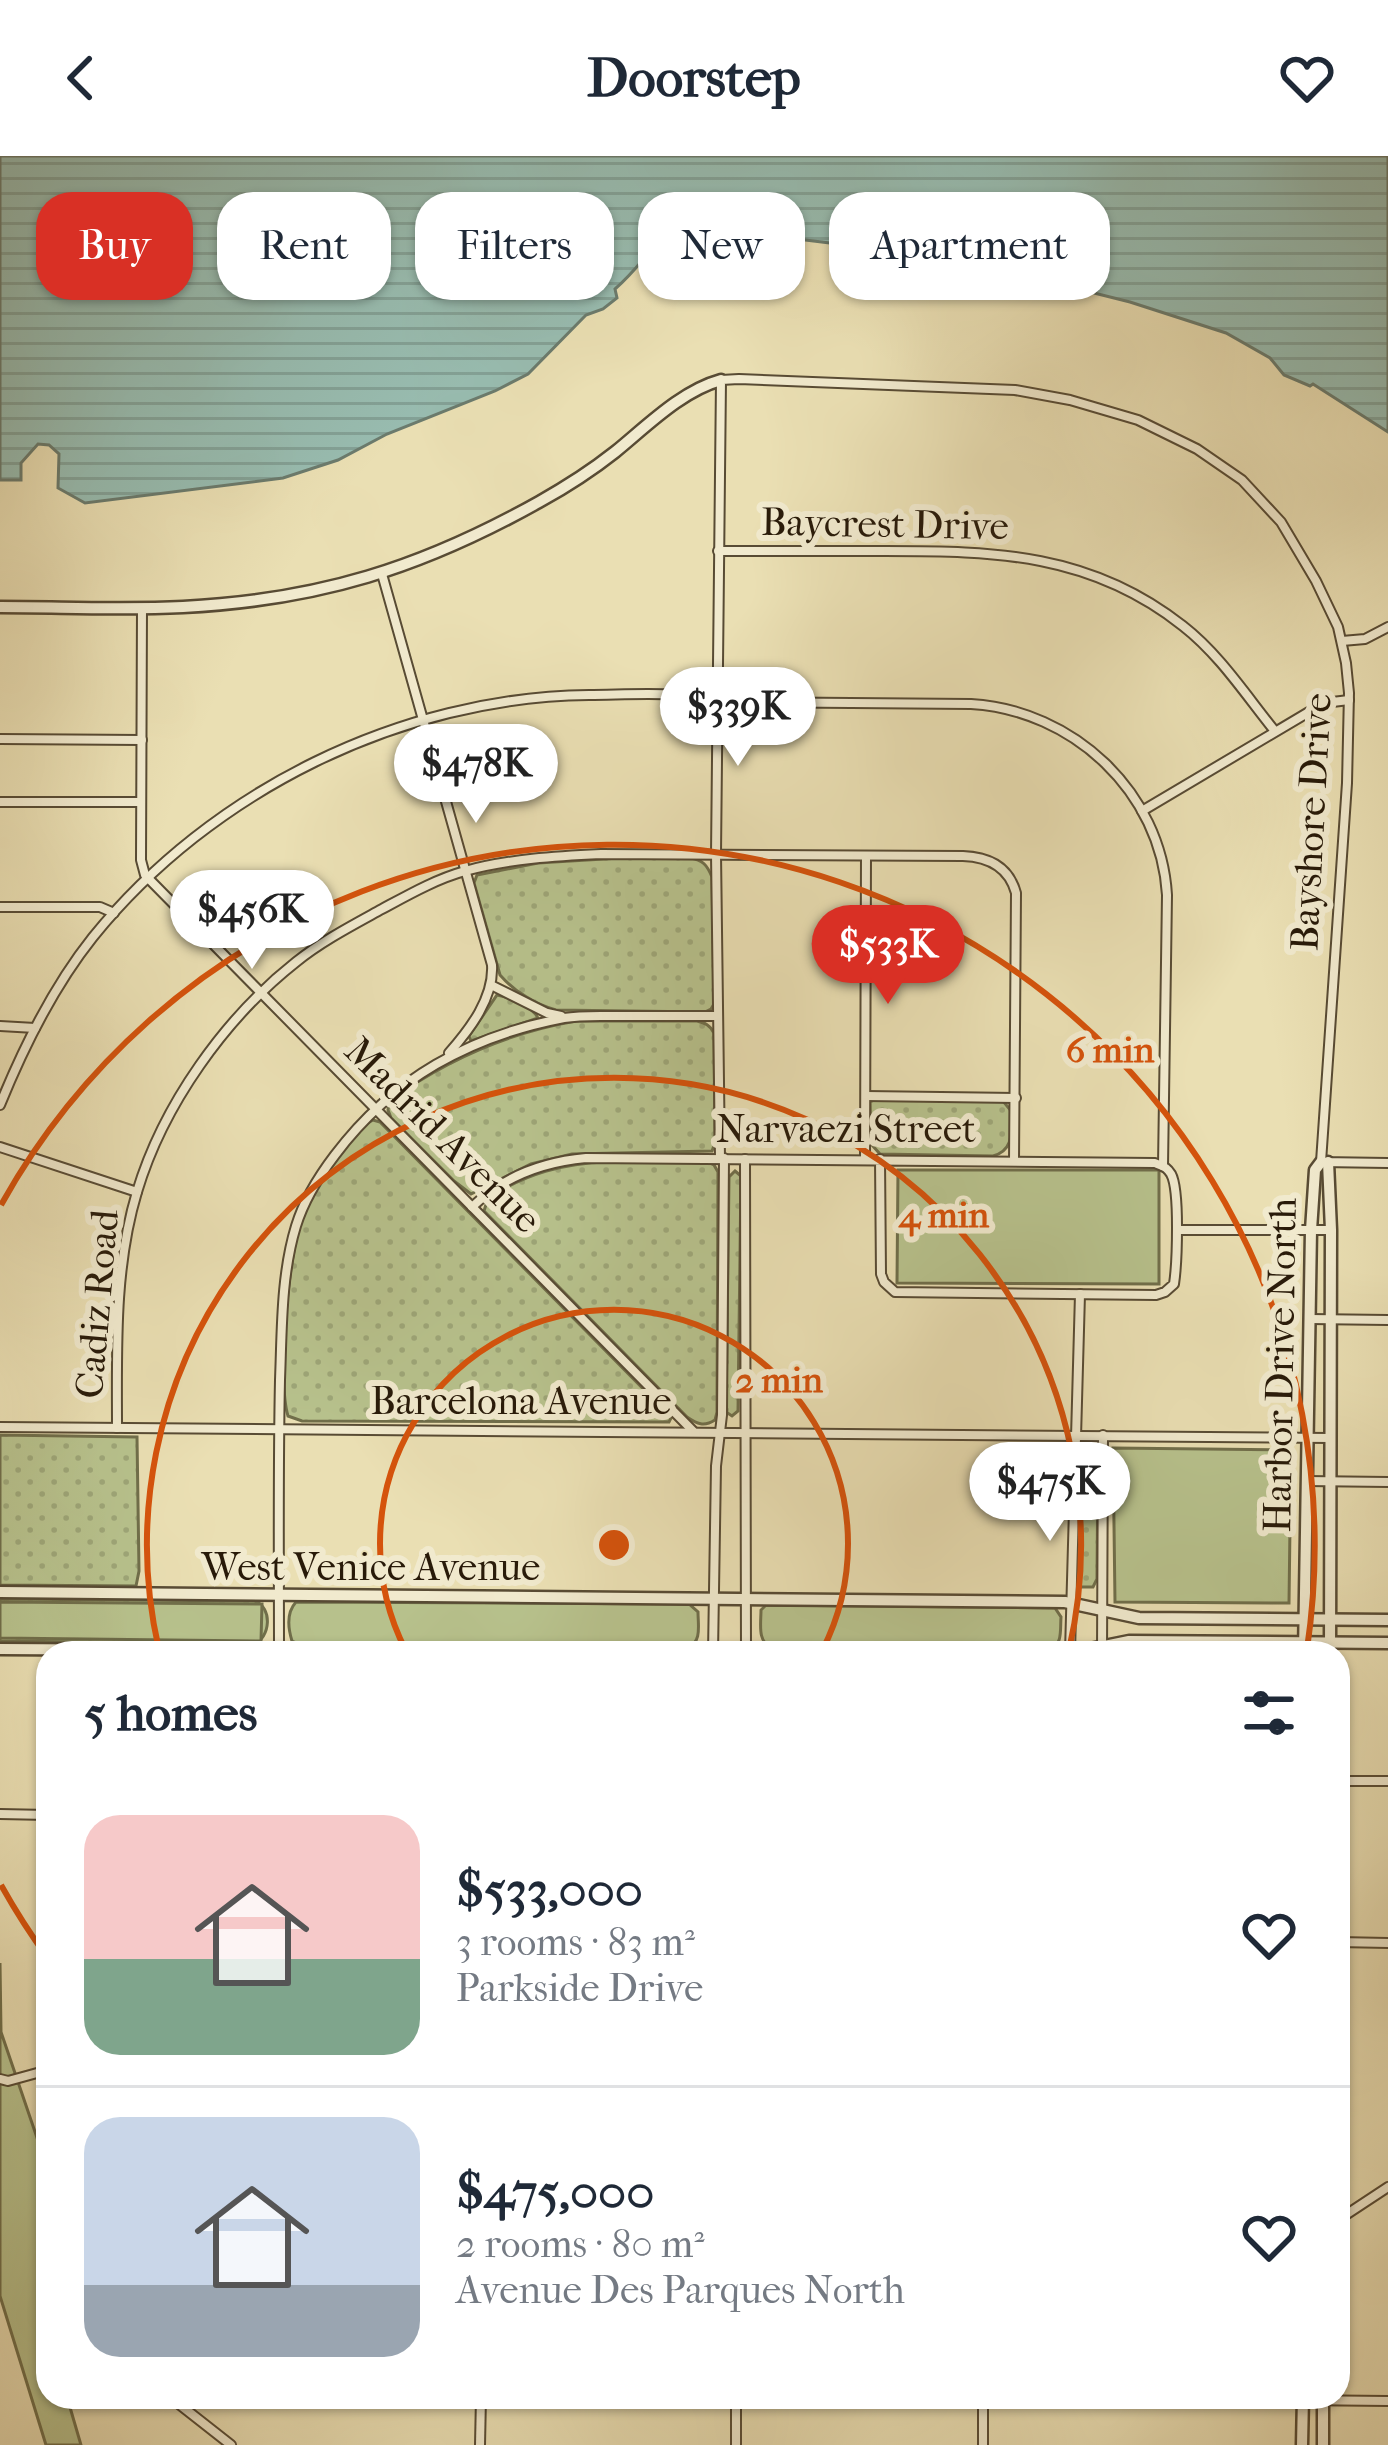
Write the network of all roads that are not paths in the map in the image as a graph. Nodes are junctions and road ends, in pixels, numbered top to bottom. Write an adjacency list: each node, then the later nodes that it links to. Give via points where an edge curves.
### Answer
1 (721, 380): 2 (street); 3 (street, via 556,493); 7 (street, Bayshore Drive, via 1026,391 1153,426 1223,466 1270,508)
2 (718, 550): 9 (street); 11 (street, Baycrest Drive, via 980,552 1074,568 1186,628)
3 (382, 574): 5 (street, via 278,598); 10 (street)
4 (0, 607): 5 (street)
5 (142, 608): 13 (street)
6 (1388, 627): 7 (street)
7 (1342, 641): 8 (street, Bayshore Drive)
8 (1349, 700): 11 (street, via 1327,701); 30 (street, Bayshore Drive)
9 (716, 702): 10 (street, via 556,697); 16 (street, via 1019,711 1090,749); 17 (street)
10 (423, 719): 19 (street); 20 (street, via 254,796)
11 (1274, 730): 16 (street)
12 (0, 739): 13 (street)
13 (142, 740): 15 (street)
14 (0, 802): 15 (street)
15 (141, 802): 20 (street)
16 (1142, 811): 43 (street, via 1167,895)
17 (716, 854): 18 (street, Cadiz Road); 19 (street, Cadiz Road, via 573,856); 25 (street)
18 (866, 856): 31 (street); 32 (street, Cadiz Road, via 973,856 995,863 1013,882)
19 (466, 871): 23 (street); 24 (street, Cadiz Road, via 333,938)
20 (148, 880): 22 (street); 24 (street, Madrid Avenue)
21 (0, 907): 22 (street)
22 (114, 913): 28 (street)
23 (491, 985): 26 (street); 29 (street)
24 (261, 993): 34 (street, Madrid Avenue); 44 (street, Cadiz Road, via 190,1083)
25 (718, 1016): 26 (street); 36 (street)
26 (568, 1018): 29 (street)
27 (0, 1026): 28 (street)
28 (35, 1028): 33 (street)
29 (444, 1059): 34 (street)
30 (1326, 1092): 41 (street, Harbor Drive North)
31 (866, 1096): 32 (street); 38 (street)
32 (1016, 1097): 40 (street)
33 (0, 1105)
34 (374, 1108): 45 (street, Madrid Avenue); 55 (street, via 319,1178 296,1225)
35 (0, 1148): 44 (street)
36 (722, 1158): 37 (street, Narvaezi Street); 45 (street, Narvaezi Street, via 553,1163 514,1176); 57 (street)
37 (745, 1159): 38 (street, Narvaezi Street); 58 (street)
38 (866, 1159): 39 (street, Narvaezi Street)
39 (880, 1159): 40 (street, Narvaezi Street); 49 (street, via 880,1274 891,1289)
40 (1014, 1161): 43 (street, Narvaezi Street)
41 (1325, 1162): 42 (street); 47 (street, Harbor Drive North, via 1316,1170); 48 (street, Harbor Drive North)
42 (1388, 1162)
43 (1163, 1166): 46 (street, via 1174,1183)
44 (137, 1192): 54 (street, Cadiz Road, via 118,1302)
45 (472, 1207): 56 (street, Madrid Avenue)
46 (1177, 1230): 47 (street); 49 (street, via 1175,1280 1165,1292)
47 (1311, 1230): 48 (street); 50 (street, Harbor Drive North)
48 (1331, 1230): 51 (street, Harbor Drive North)
49 (1080, 1294): 59 (street)
50 (1310, 1319): 51 (street); 61 (street, Harbor Drive North)
51 (1331, 1319): 52 (street); 62 (street, Harbor Drive North)
52 (1388, 1320)
53 (0, 1427): 54 (street, Barcelona Avenue)
54 (117, 1428): 55 (street, Barcelona Avenue)
55 (279, 1430): 56 (street, Barcelona Avenue); 67 (street)
56 (694, 1432): 57 (street, Barcelona Avenue)
57 (720, 1433): 58 (street, Barcelona Avenue); 68 (street)
58 (746, 1433): 59 (street, Barcelona Avenue); 69 (street)
59 (1075, 1435): 60 (street, Barcelona Avenue); 70 (street)
60 (1103, 1436): 61 (street, Barcelona Avenue); 71 (street)
61 (1307, 1438): 62 (street, Barcelona Avenue); 63 (street, Harbor Drive North)
62 (1330, 1438): 64 (street, Harbor Drive North)
63 (1306, 1481): 64 (street); 72 (street, Harbor Drive North)
64 (1332, 1482): 65 (street); 73 (street, Harbor Drive North)
65 (1388, 1482)
66 (0, 1592): 67 (street, West Venice Avenue)
67 (279, 1596): 68 (street, West Venice Avenue); 75 (street)
68 (712, 1599): 69 (street, West Venice Avenue); 76 (street)
69 (747, 1600): 70 (street, West Venice Avenue); 77 (street)
70 (1070, 1603): 71 (street, West Venice Avenue); 78 (street)
71 (1103, 1611): 72 (street, West Venice Avenue); 79 (street)
72 (1305, 1619): 73 (street, West Venice Avenue); 80 (street, Harbor Drive North)
73 (1331, 1619): 74 (street, West Venice Avenue); 81 (street, Harbor Drive North)
74 (1388, 1620)
75 (279, 1641)
76 (714, 1641)
77 (747, 1641)
78 (1070, 1641)
79 (1102, 1641)
80 (1304, 1641)
81 (1330, 1641)
82 (1388, 1643): 83 (street)
83 (1350, 1646)
84 (0, 1648): 85 (street)
85 (36, 1649)
86 (1388, 1780): 87 (street)
87 (1350, 1781)
88 (0, 1814): 89 (street)
89 (36, 1815)
90 (1350, 1942): 91 (street)
91 (1388, 1942)
92 (36, 2073): 93 (street)
93 (4, 2080)
94 (1388, 2187): 95 (street)
95 (1350, 2212)
96 (1350, 2400): 97 (street)
97 (1388, 2401)
98 (185, 2409): 104 (street)
99 (481, 2409): 105 (street)
100 (736, 2409): 106 (street)
101 (983, 2409): 107 (street)
102 (1303, 2409): 108 (street)
103 (1324, 2409): 109 (street)
104 (231, 2445)
105 (480, 2445)
106 (736, 2445)
107 (982, 2445)
108 (1302, 2445)
109 (1323, 2445)

